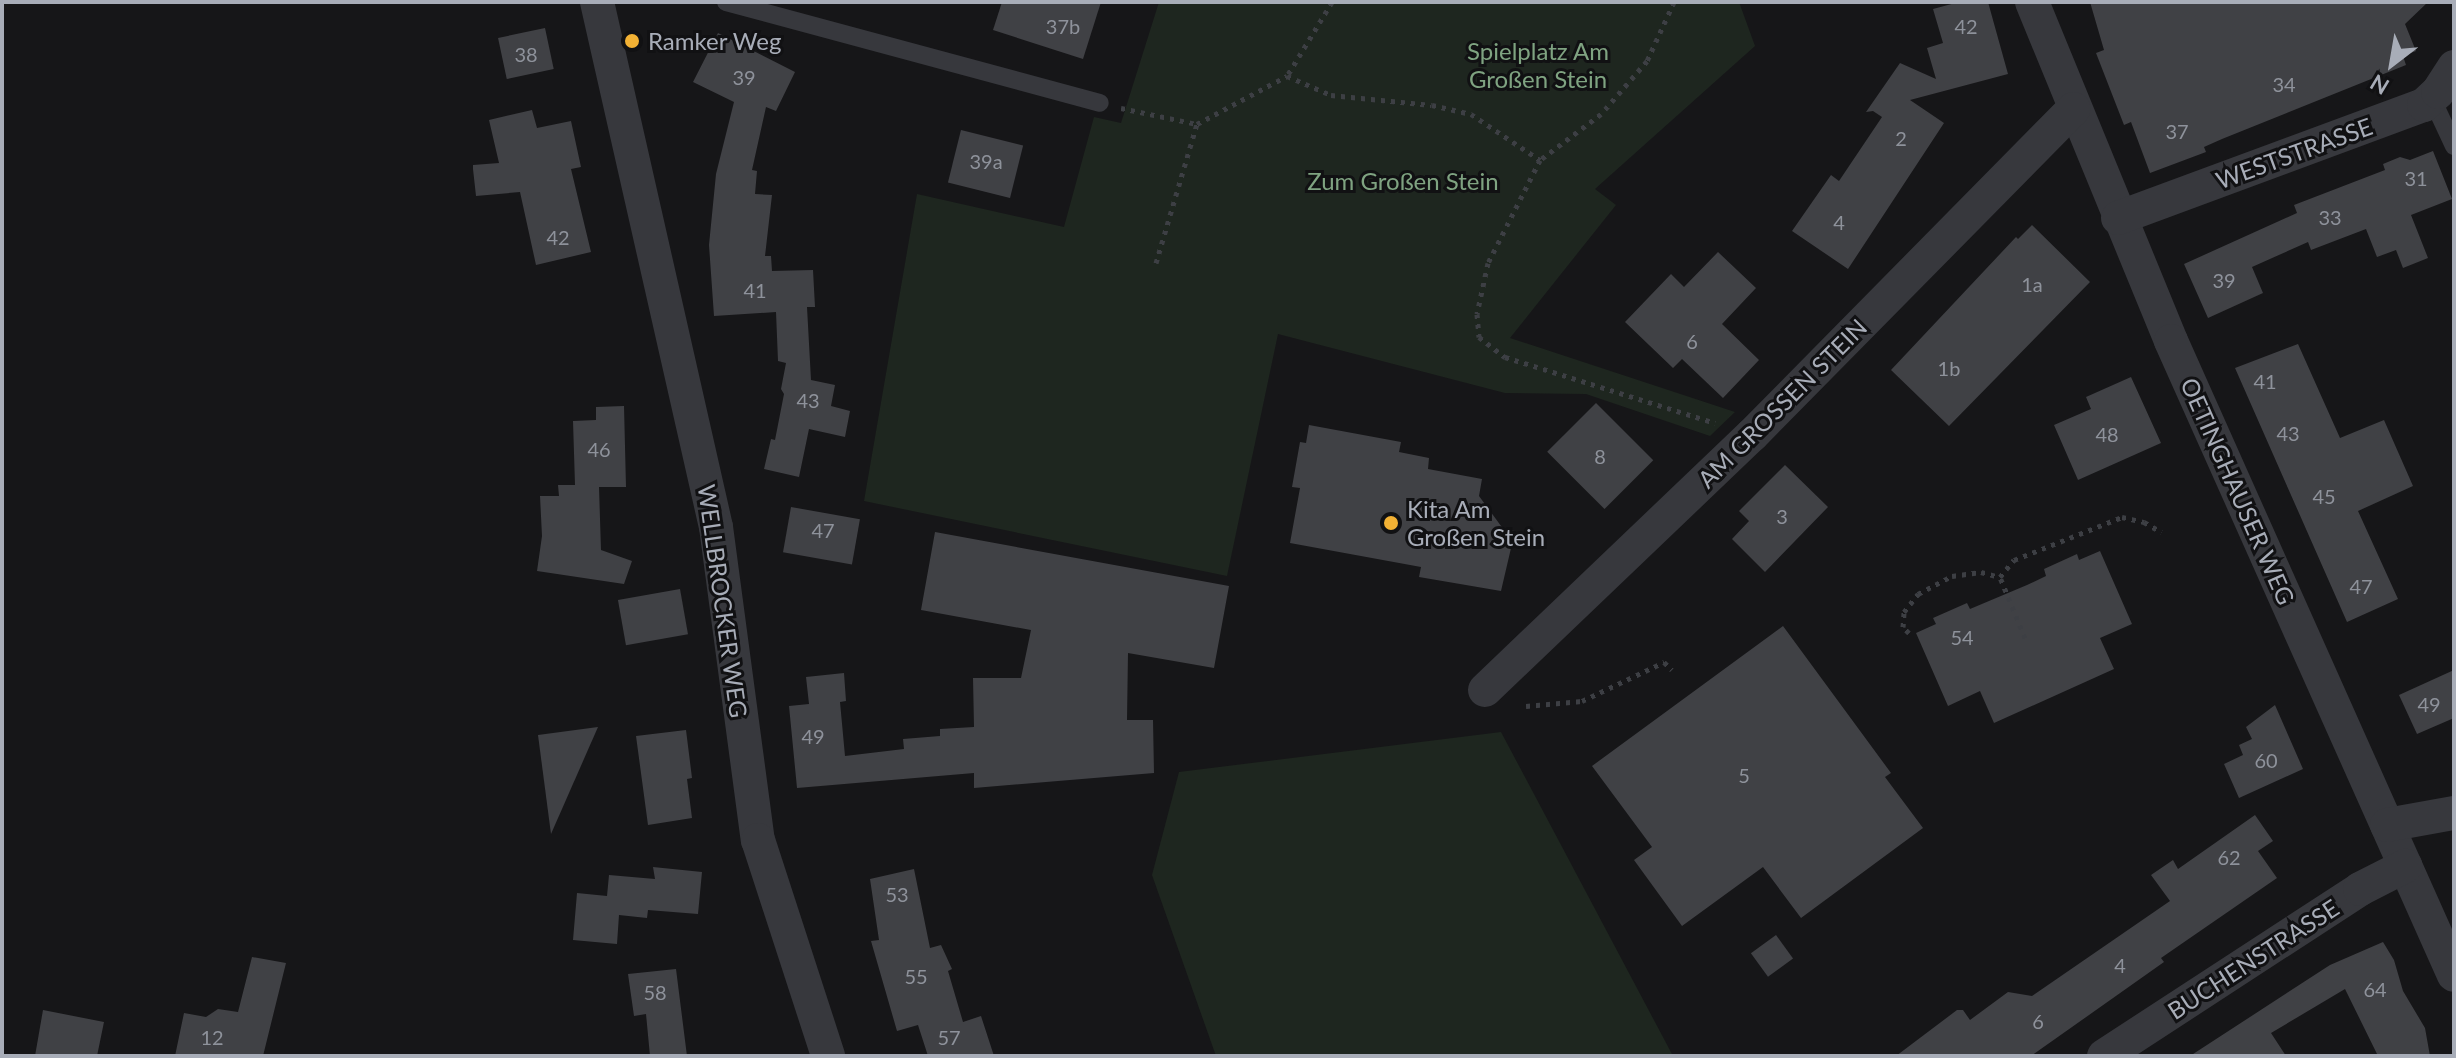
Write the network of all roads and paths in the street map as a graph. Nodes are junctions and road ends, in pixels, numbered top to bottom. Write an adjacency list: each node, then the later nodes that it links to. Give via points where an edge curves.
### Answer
1 (597, 2): 28 (street, WELLBROCKER WEG, via 716,527 758,840)
2 (726, 2): 9 (lane)
3 (1332, 2): 7 (path)
4 (1674, 2): 13 (path, via 1647,61 1601,114)
5 (2032, 2): 10 (street, OETINGHAUSER WEG)
6 (2454, 67): 8 (street)
7 (1287, 76): 11 (path); 13 (path, via 1331,95 1471,114)
8 (2432, 99): 12 (lane); 14 (street, WESTSTRASSE)
9 (1100, 103): 11 (path)
10 (2073, 109): 14 (street, OETINGHAUSER WEG); 16 (street, AM GROSSEN STEIN)
11 (1197, 124): 15 (path)
12 (2454, 146)
13 (1540, 160): 16 (path, via 1488,263 1477,314 1479,337 1505,357)
14 (2118, 218): 25 (street, OETINGHAUSER WEG)
15 (1156, 263)
16 (1752, 435): 22 (street, AM GROSSEN STEIN)
17 (2161, 532): 18 (path, via 2122,517 2014,560)
18 (2000, 577): 19 (path, via 1981,572 1952,576 1918,594 1904,612 1903,627); 20 (path)
19 (1909, 633)
20 (2025, 638)
21 (1672, 670): 23 (path, via 1664,662 1582,701)
22 (1485, 690)
23 (1526, 706)
24 (2454, 813): 25 (street)
25 (2387, 825): 26 (street, OETINGHAUSER WEG)
26 (2405, 866): 27 (street, OETINGHAUSER WEG); 29 (street, BUCHENSTRASSE, via 2360,889)
27 (2454, 975)
28 (828, 1056)
29 (2104, 1056)

